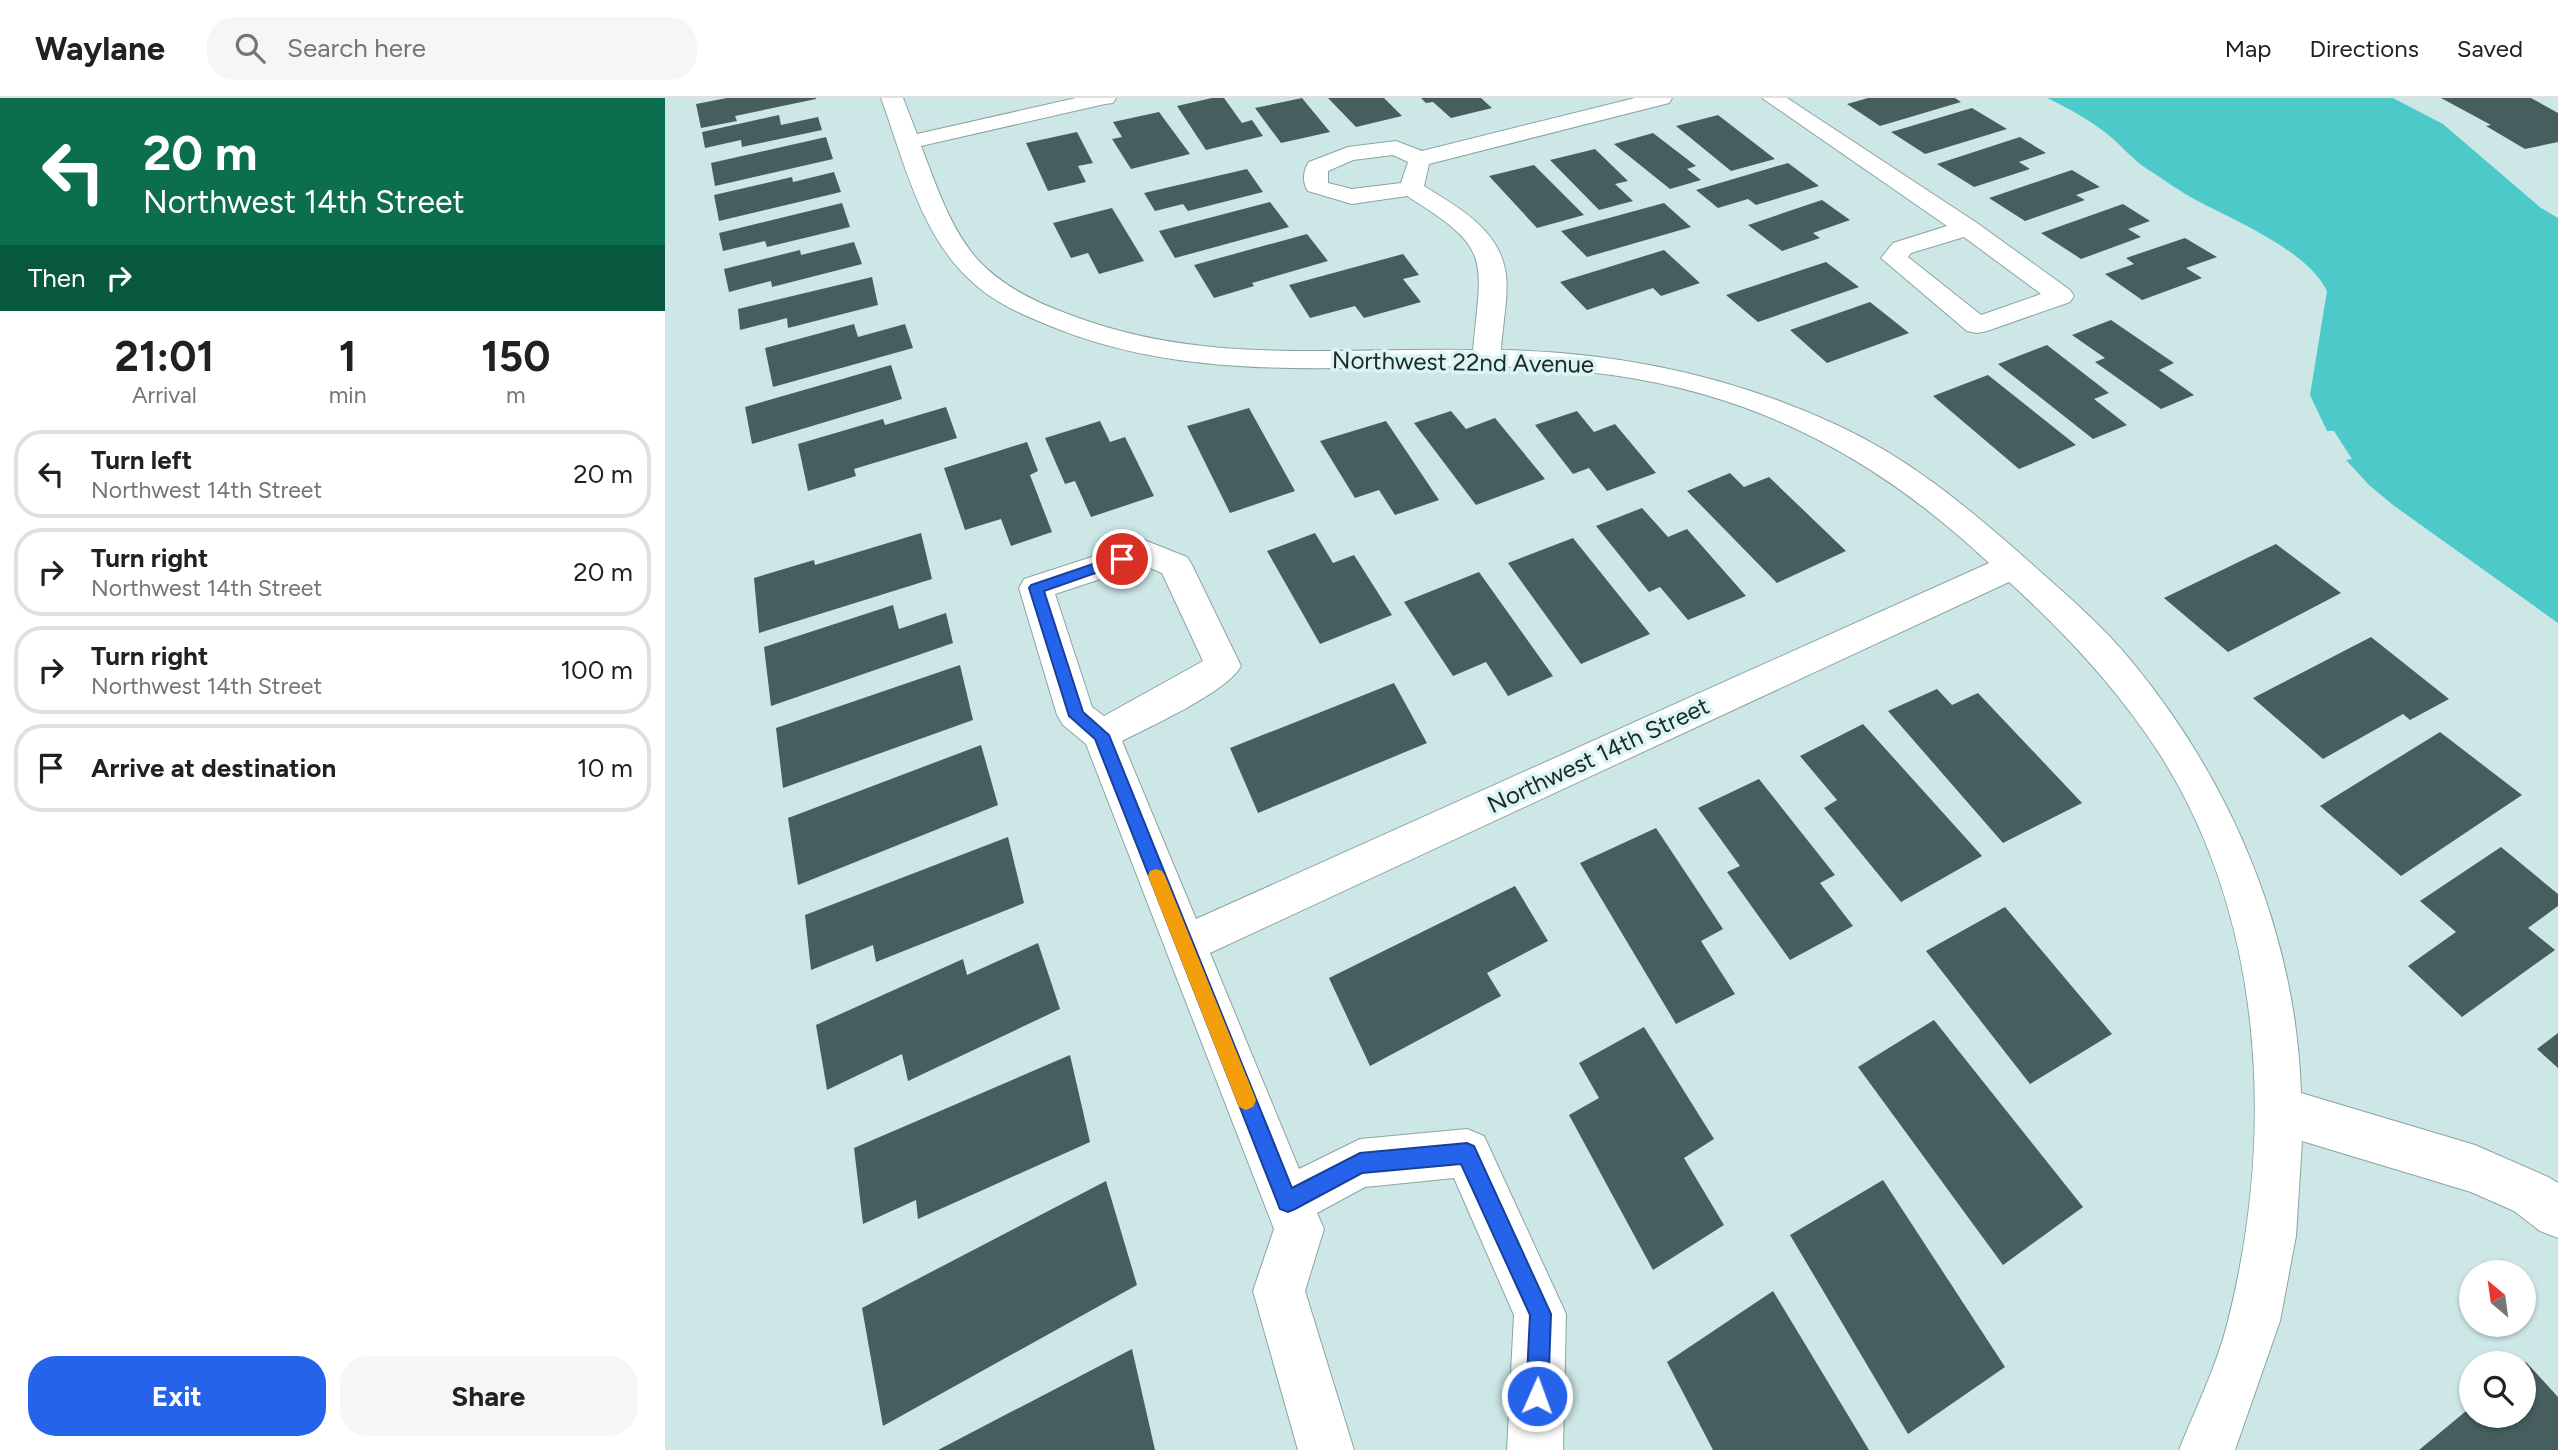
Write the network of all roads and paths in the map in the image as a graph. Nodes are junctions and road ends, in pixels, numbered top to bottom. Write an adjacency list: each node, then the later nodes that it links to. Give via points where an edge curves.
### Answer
1 (892, 98): 5 (street, Northwest 22nd Avenue)
2 (1105, 98): 5 (street)
3 (1661, 98): 6 (street)
4 (1773, 98): 8 (street)
5 (910, 142): 9 (street, Northwest 22nd Avenue, via 949,238 968,264 996,289 1081,330 1147,347 1262,359)
6 (1420, 159): 7 (street); 7 (street, via 1397,148 1347,153 1317,167 1316,186 1333,194 1362,199)
7 (1411, 188): 9 (street, via 1470,226 1491,257)
8 (1968, 228): 8 (street, via 2041,281 2061,296 1977,325 1894,258 1902,248)
9 (1486, 358): 10 (street, Northwest 22nd Avenue, via 1610,366 1675,378 1802,420 1863,450 1920,487)
10 (2013, 566): 12 (street, Northwest 14th Street); 13 (street, Northwest 22nd Avenue, via 2069,616 2123,676 2173,745 2216,822 2250,909 2273,1005)
11 (1101, 735): 11 (street, via 1223,666 1175,565 1143,552 1036,588 1076,716); 12 (street)
12 (1183, 945): 14 (street)
13 (2282, 1111): 15 (street, via 2475,1169 2531,1194); 18 (street, Northwest 22nd Avenue, via 2277,1206 2253,1325)
14 (1288, 1202): 16 (street, via 1299,1229 1279,1291); 17 (street, via 1360,1163 1467,1153 1540,1314)
15 (2558, 1213)
16 (1326, 1450)
17 (1535, 1450)
18 (2207, 1450)

